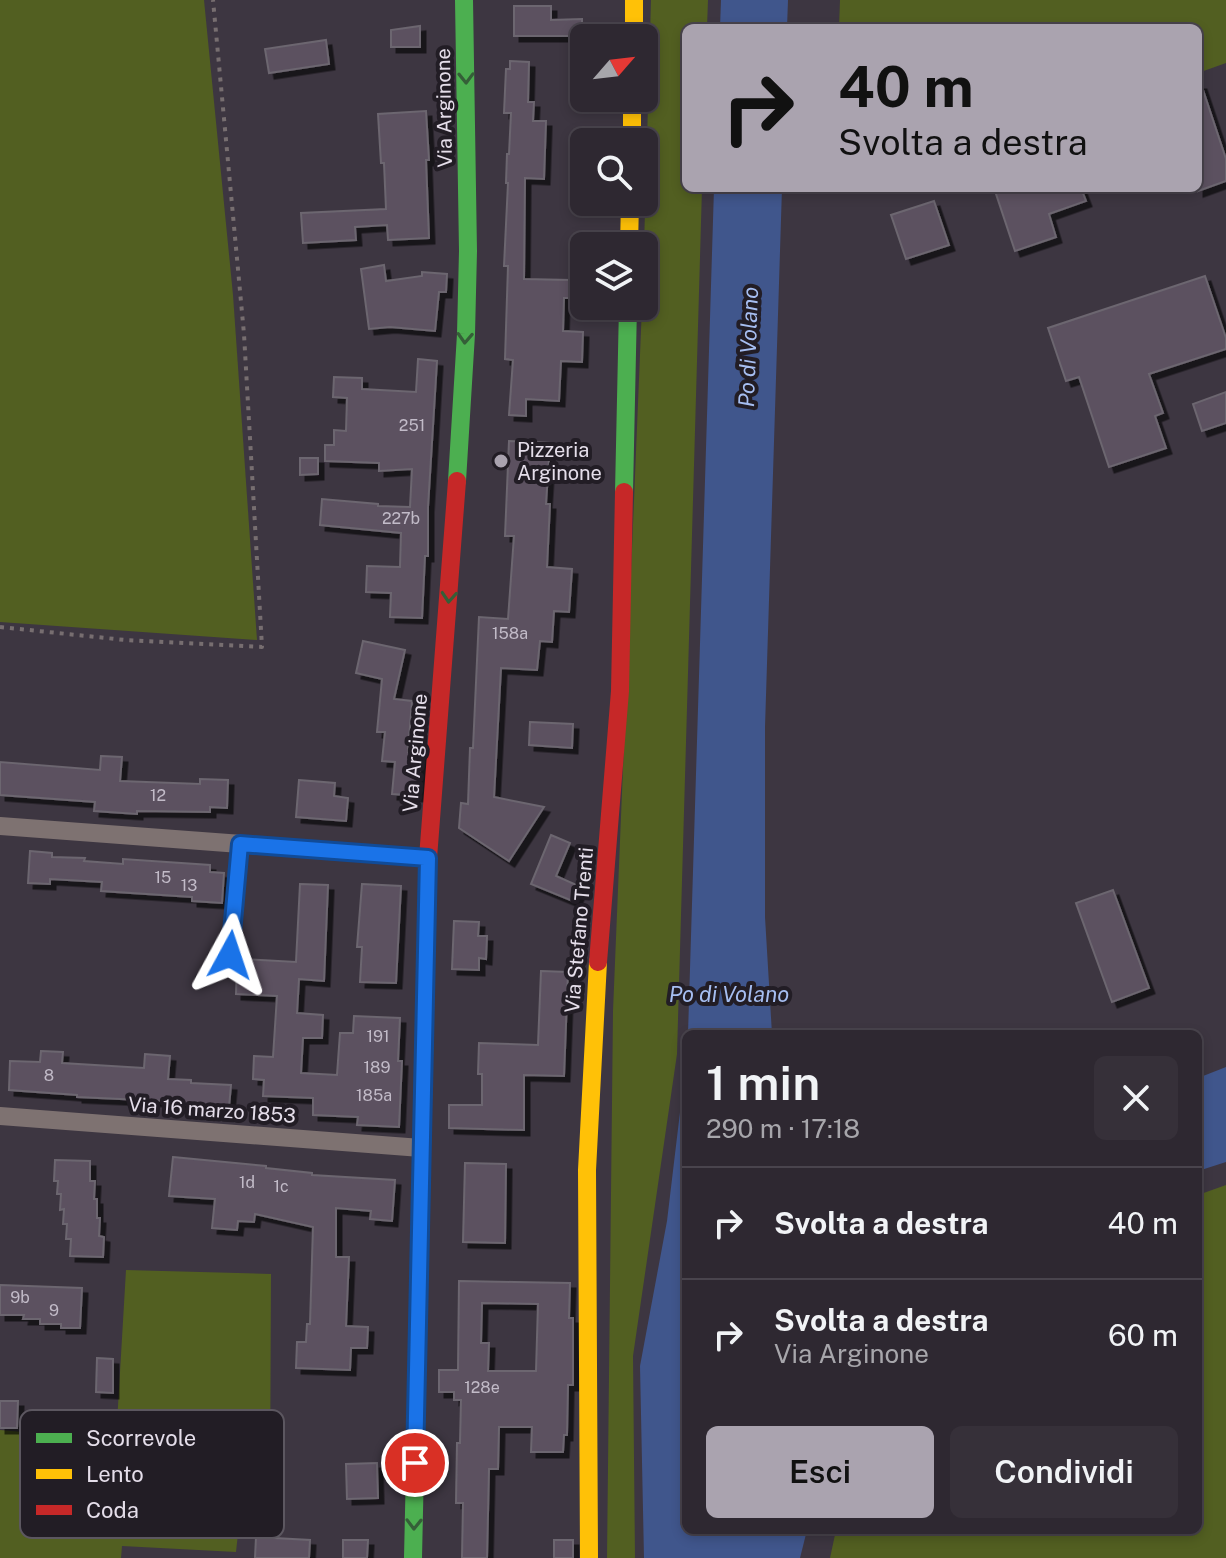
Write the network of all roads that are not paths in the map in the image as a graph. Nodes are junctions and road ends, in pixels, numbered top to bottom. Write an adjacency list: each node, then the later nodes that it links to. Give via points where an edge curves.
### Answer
1 (464, 0): 7 (street, Via Arginone, one-way to 7, via 466,334)
2 (634, 0): 3 (street)
3 (634, 24)
4 (628, 320): 12 (street, Via Stefano Trenti, via 620,691 590,1076)
5 (0, 826): 6 (street)
6 (240, 844): 7 (street); 8 (street)
7 (428, 858): 10 (street, Via Arginone)
8 (230, 955)
9 (0, 1116): 10 (street, Via 16 marzo 1853)
10 (421, 1148): 11 (street, Via Arginone, one-way to 11)
11 (413, 1558)
12 (589, 1558)

